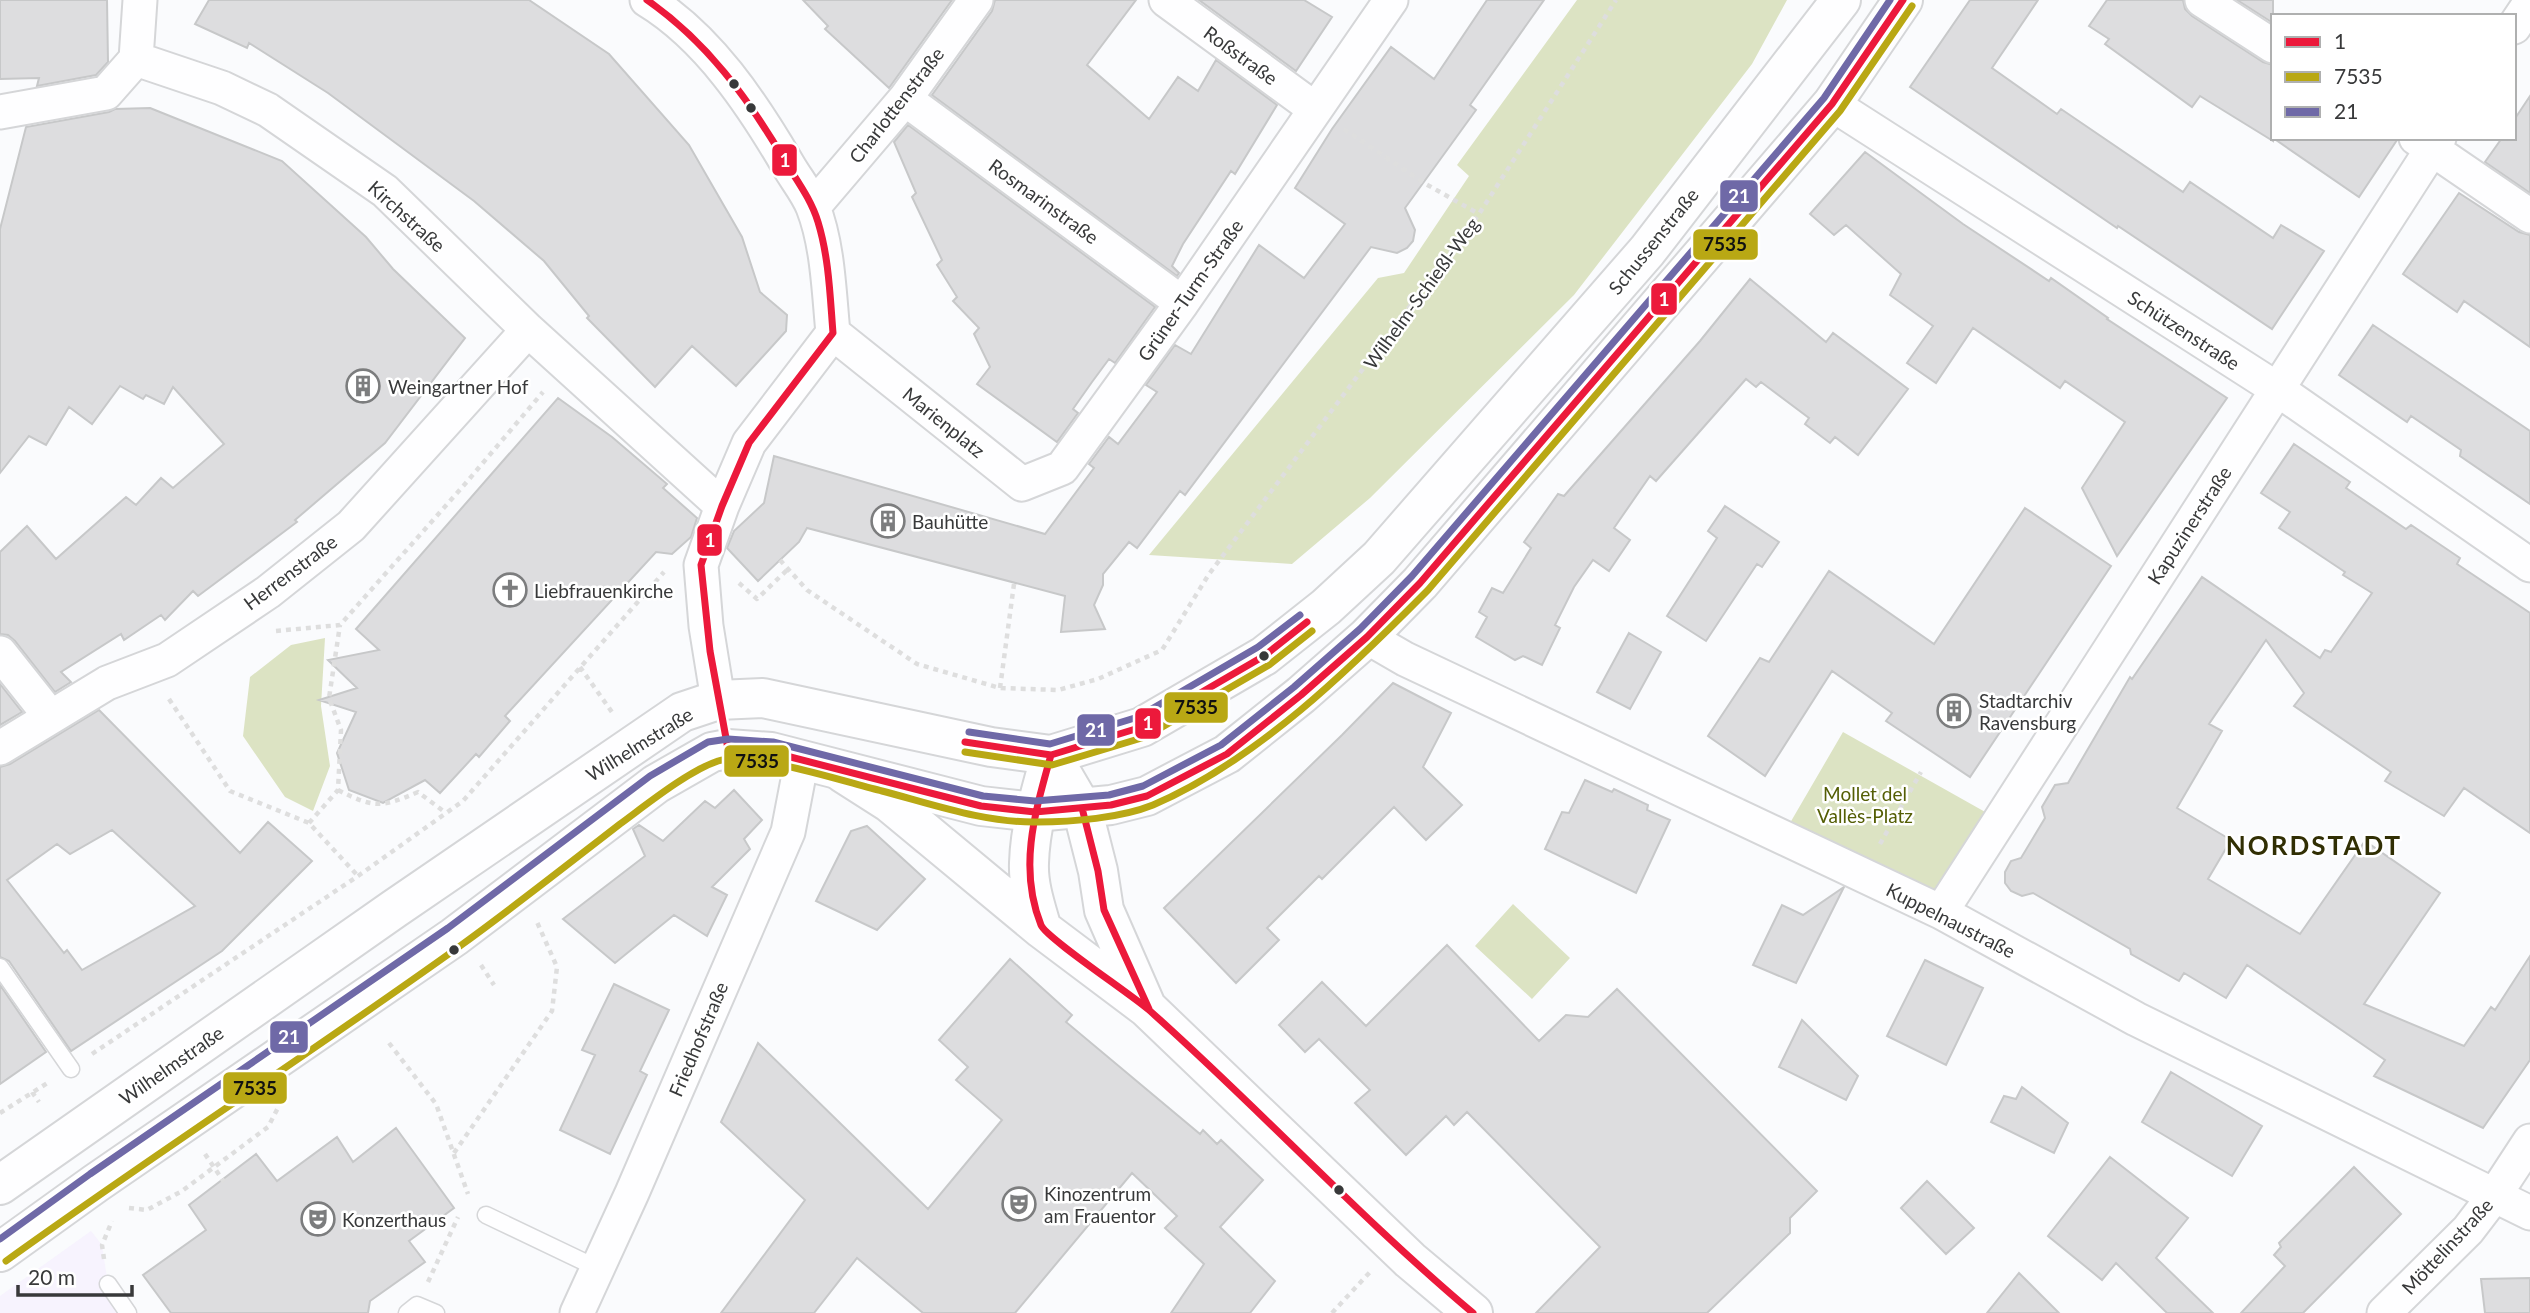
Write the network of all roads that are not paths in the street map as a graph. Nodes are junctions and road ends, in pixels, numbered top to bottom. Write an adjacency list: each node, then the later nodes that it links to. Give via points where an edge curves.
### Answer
1 (139, 0): 12 (street)
2 (647, 0): 18 (street, via 708,52 732,80 760,117)
3 (976, 0): 13 (street, Charlottenstraße)
4 (1166, 0): 14 (street, Roßstraße)
5 (1391, 0): 14 (street, Grüner-Turm-Straße)
6 (1841, 0): 33 (main road, Schussenstraße, via 1647,251 1379,558 1264,656 1211,688 1142,727)
7 (1903, 0): 16 (main road)
8 (2202, 0): 11 (street)
9 (2530, 3): 10 (street)
10 (2516, 24)
11 (2271, 45)
12 (136, 59): 15 (street, via 106,93); 21 (street, Kirchstraße, via 222,88 268,110 385,191)
13 (905, 99): 18 (street, Charlottenstraße); 20 (street, Rosmarinstraße)
14 (1315, 109): 20 (street, Grüner-Turm-Straße)
15 (0, 112)
16 (1845, 112): 23 (street, Schützenstraße); 27 (main road)
17 (2429, 142): 19 (street); 23 (street, Kapuzinerstraße)
18 (813, 207): 22 (street, via 827,262)
19 (2530, 216)
20 (1182, 303): 24 (street, Grüner-Turm-Straße)
21 (528, 330): 25 (street, Kirchstraße); 30 (street, Herrenstraße, via 351,526 268,592 167,660 107,683)
22 (833, 333): 24 (street, Marienplatz, via 1022,484); 25 (street, via 749,443)
23 (2277, 389): 26 (street, Schützenstraße); 37 (street, Kapuzinerstraße)
24 (1062, 468)
25 (722, 506): 29 (street, via 701,565)
26 (2530, 565)
27 (1367, 638): 35 (main road, via 1227,754 1147,796); 37 (street, Kuppelnaustraße)
28 (0, 653): 30 (street)
29 (718, 700): 32 (main road, Wilhelmstraße); 33 (main road, Schussenstraße, via 763,698 991,747); 43 (main road, Wilhelmstraße, via 682,712 634,744)
30 (50, 716): 31 (street, Herrenstraße)
31 (0, 748)
32 (728, 749): 34 (main road, via 771,752); 47 (main road, via 712,752 656,784 454,937)
33 (1051, 755): 35 (main road); 36 (main road)
34 (818, 763): 36 (main road, via 981,806); 38 (main road, via 890,803); 48 (street, Friedhofstraße)
35 (1082, 808): 36 (main road); 40 (main road, via 1104,910)
36 (1035, 812): 38 (main road, via 1028,865)
37 (1941, 912): 44 (street, Kuppelnaustraße, via 2136,1019)
38 (1042, 929): 40 (main road)
39 (0, 967): 41 (lane)
40 (1147, 1007): 54 (main road, via 1410,1260)
41 (71, 1069)
42 (2530, 1141): 44 (street, Möttelinstraße)
43 (0, 1185)
44 (2494, 1196): 45 (street, Kuppelnaustraße); 55 (street, Möttelinstraße, via 2468,1230)
45 (2530, 1213)
46 (486, 1214): 48 (lane)
47 (0, 1252)
48 (597, 1268): 53 (street, Friedhofstraße)
49 (108, 1284): 51 (lane)
50 (412, 1309): 52 (lane)
51 (128, 1313)
52 (436, 1313)
53 (577, 1313)
54 (1473, 1313)
55 (2384, 1313)

